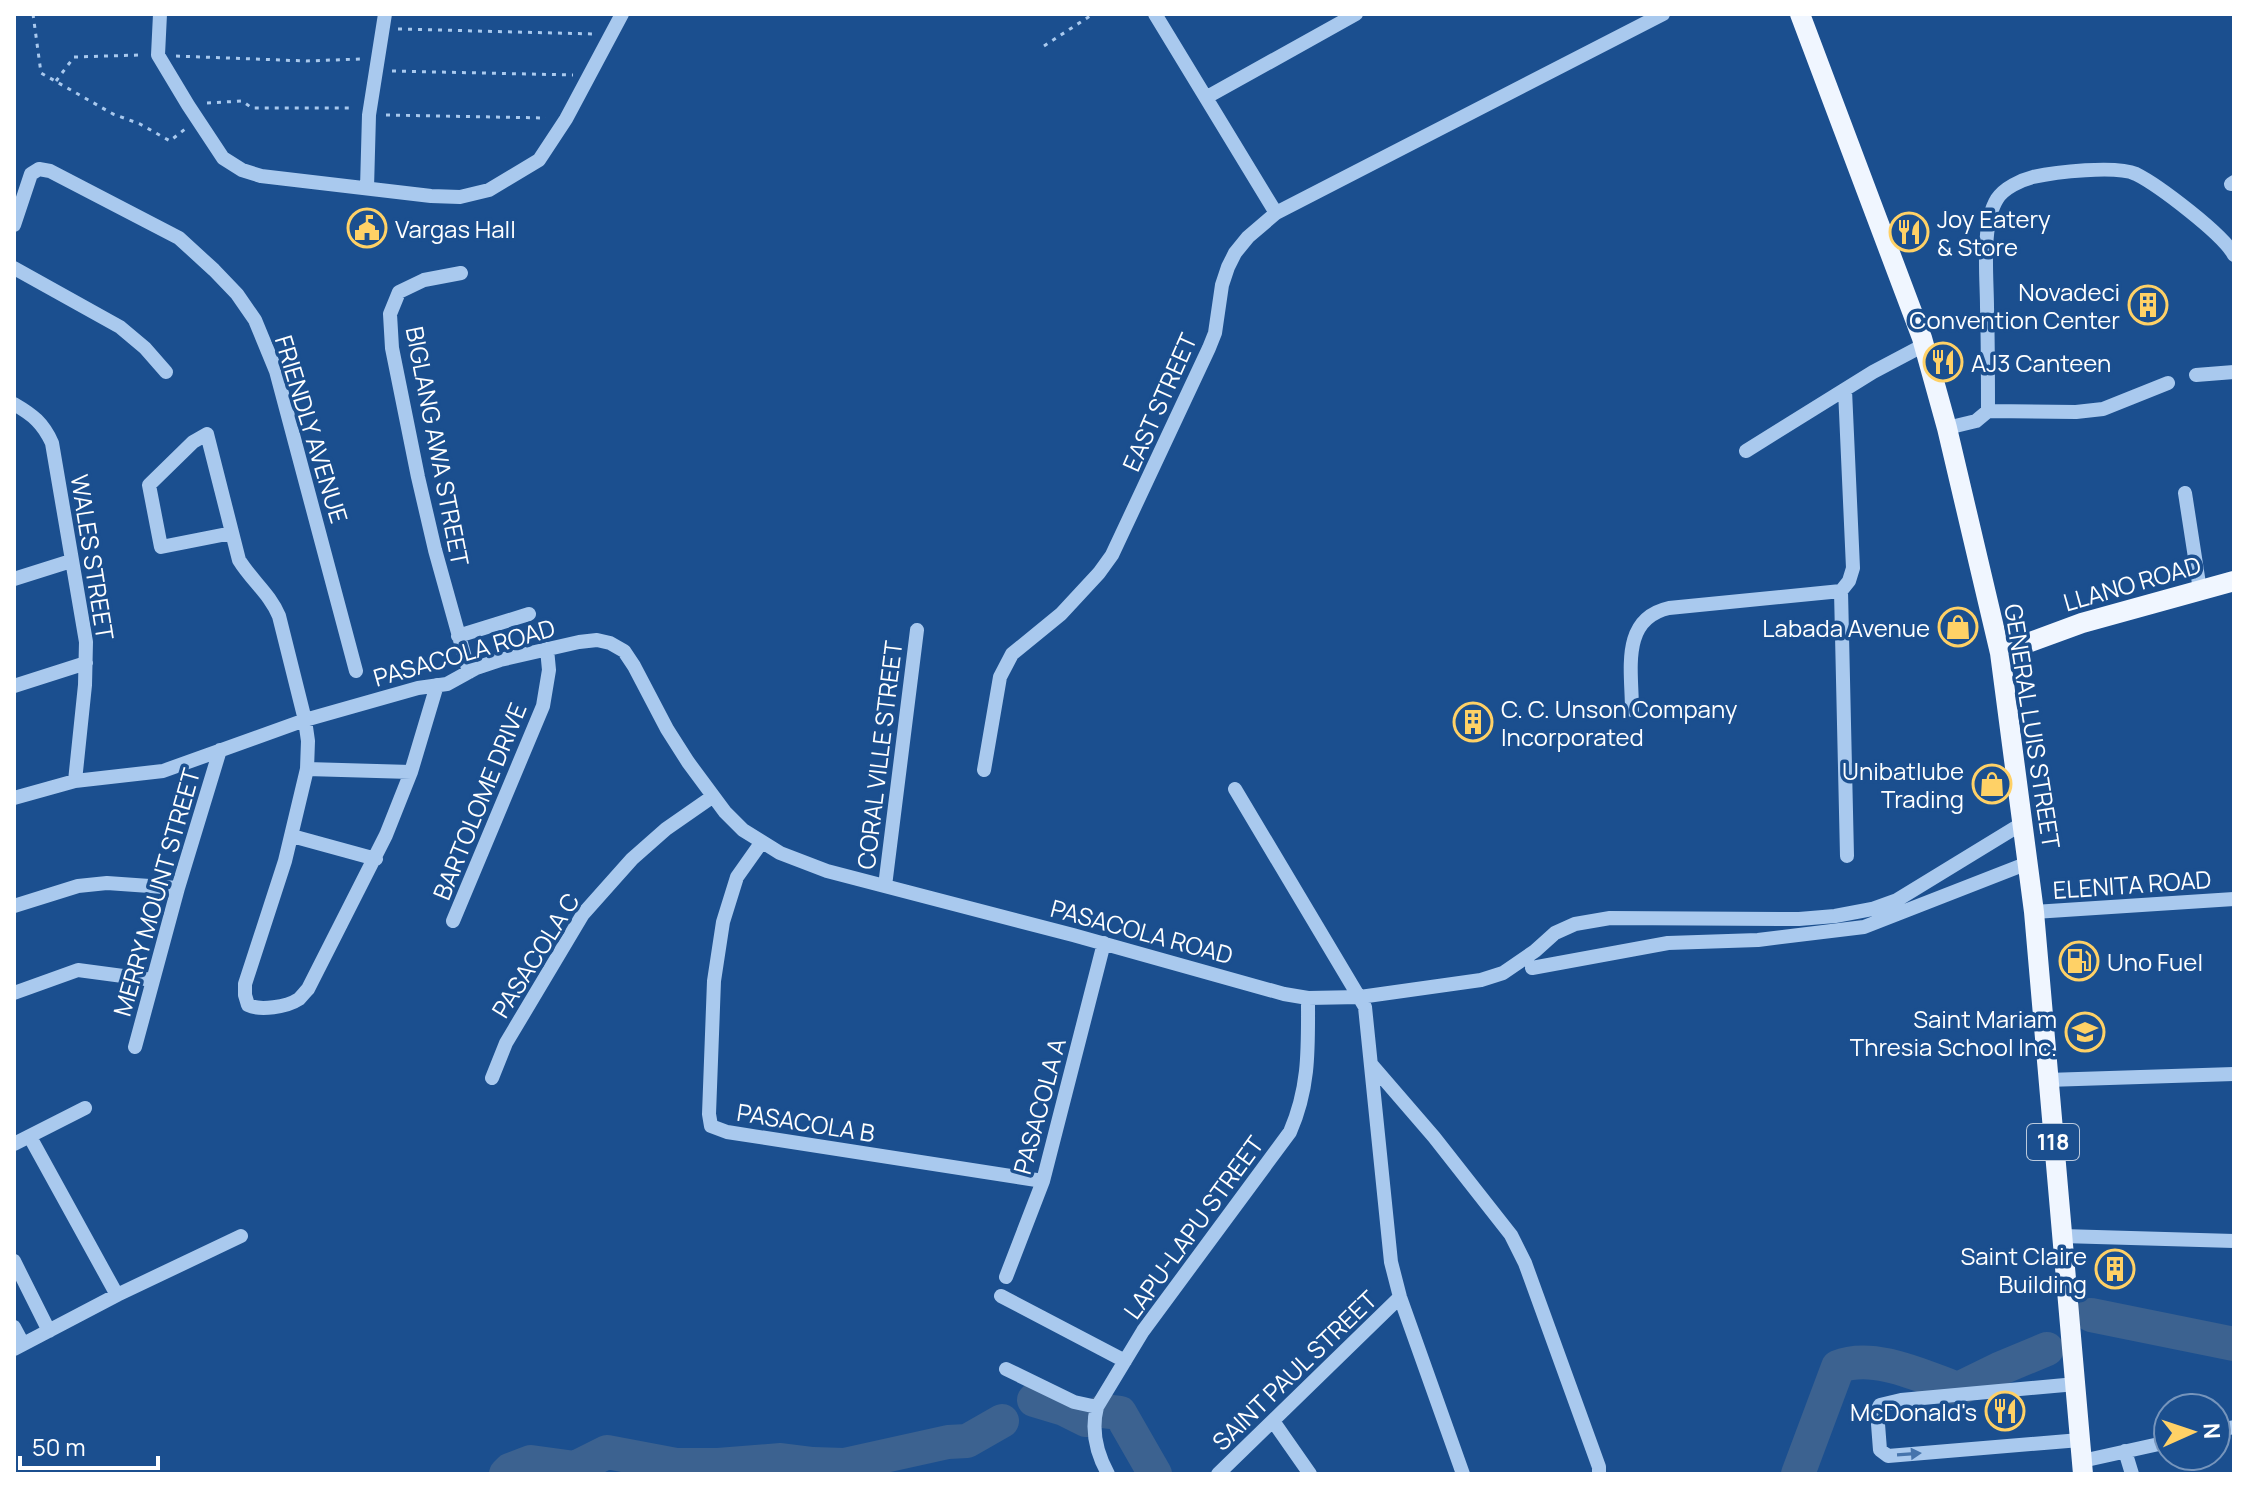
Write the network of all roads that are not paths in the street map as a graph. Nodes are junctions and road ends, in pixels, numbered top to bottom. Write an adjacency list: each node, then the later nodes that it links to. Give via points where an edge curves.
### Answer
1 (160, 14): 10 (street, via 158,55 223,158 261,176)
2 (622, 14): 10 (street, via 539,160 489,190 460,197)
3 (1155, 14): 9 (street)
4 (1356, 14): 9 (street)
5 (1663, 14): 7 (street, EAST STREET)
6 (1800, 14): 16 (main road, GENERAL LUIS STREET / 118)
7 (1635, 20): 11 (street, EAST STREET)
8 (383, 21): 10 (street, via 369,112)
9 (1207, 97): 11 (street)
10 (367, 188)
11 (1276, 213): 47 (street, EAST STREET, via 1248,237 1228,267 1209,348 1112,555 1079,596 1004,666)
12 (14, 225): 39 (street, FRIENDLY AVENUE, via 31,174 50,171 179,238 237,294 255,320 276,371)
13 (2234, 255): 23 (street, via 2211,229 2135,174 2118,169 2062,173 2030,177 2010,187 1997,198 1989,223)
14 (14, 268): 17 (street, via 120,327)
15 (461, 273): 35 (street, BIGLANG AWA STREET, via 424,280 399,292 390,314 418,477)
16 (1924, 345): 21 (street); 24 (main road, GENERAL LUIS STREET / 118)
17 (166, 372)
18 (2234, 372): 19 (street)
19 (2196, 375)
20 (2168, 383): 23 (street, via 2103,409)
21 (1845, 390): 25 (street); 32 (street, via 1853,568)
22 (14, 404): 28 (street, WALES STREET, via 36,417 52,443)
23 (1988, 411): 24 (street, via 1976,421)
24 (1947, 428): 37 (main road, GENERAL LUIS STREET / 118)
25 (1746, 451)
26 (2185, 493): 31 (street)
27 (232, 533): 27 (street, via 211,448 207,434 149,485 161,547); 44 (street, via 239,560 274,603)
28 (71, 561): 29 (street); 38 (street, WALES STREET)
29 (14, 579)
30 (2234, 581): 31 (main road, LLANO ROAD)
31 (2200, 590): 37 (main road, LLANO ROAD)
32 (1841, 591): 43 (street, via 1656,611 1645,618 1632,645); 56 (street)
33 (529, 614): 35 (street)
34 (917, 630): 59 (street, CORAL VILLE STREET)
35 (458, 636): 40 (street, BIGLANG AWA STREET)
36 (547, 649): 40 (street, PASACOLA ROAD); 52 (street, PASACOLA ROAD, via 597,640 624,651); 64 (street, BARTOLOME DRIVE, via 543,706)
37 (2000, 653): 53 (main road, GENERAL LUIS STREET / 118)
38 (86, 663): 42 (street); 49 (street, WALES STREET)
39 (356, 671)
40 (469, 672): 41 (street, PASACOLA ROAD)
41 (437, 685): 44 (street, PASACOLA ROAD); 48 (street)
42 (14, 686)
43 (1632, 710)
44 (305, 720): 45 (street, PASACOLA ROAD); 46 (street)
45 (220, 750): 49 (street, PASACOLA ROAD, via 163,771); 60 (street, MERRY MOUNT STREET)
46 (307, 769): 48 (street); 54 (street)
47 (984, 770)
48 (411, 772): 57 (street)
49 (75, 781): 51 (street, PASACOLA ROAD)
50 (1235, 789): 69 (street)
51 (14, 798)
52 (707, 800): 55 (street, PASACOLA ROAD); 74 (street, PASACOLA C, via 632,859 583,914 506,1043)
53 (2023, 823): 58 (main road, GENERAL LUIS STREET / 118); 69 (street, PASACOLA ROAD, via 1897,900 1872,909 1799,919 1610,918 1575,924 1503,973)
54 (292, 836): 57 (street); 57 (street, via 245,984 248,1005 255,1009 287,1004 308,989)
55 (761, 843): 59 (street, PASACOLA ROAD, via 807,865); 79 (street, PASACOLA B, via 737,877 723,922 714,981 711,1126)
56 (1847, 856)
57 (376, 859)
58 (2028, 863): 63 (main road, GENERAL LUIS STREET / 118); 66 (street, via 1864,927 1758,940 1668,943)
59 (885, 886): 65 (street, PASACOLA ROAD)
60 (178, 888): 62 (street, via 78,886); 67 (street, MERRY MOUNT STREET)
61 (2234, 899): 63 (street, ELENITA ROAD)
62 (14, 906)
63 (2034, 912): 75 (main road, GENERAL LUIS STREET / 118)
64 (453, 921)
65 (1104, 943): 70 (street, PASACOLA ROAD); 79 (street, PASACOLA A)
66 (1532, 968)
67 (153, 980): 68 (street, via 78,970); 71 (street, MERRY MOUNT STREET)
68 (14, 993)
69 (1360, 997): 70 (street, PASACOLA ROAD); 72 (street)
70 (1308, 998): 91 (street, LAPU-LAPU STREET, via 1305,1088 1290,1132)
71 (135, 1047)
72 (1371, 1063): 87 (street, via 1385,1217); 103 (street, via 1511,1235)
73 (2234, 1074): 75 (street)
74 (492, 1078)
75 (2047, 1080): 81 (main road, GENERAL LUIS STREET / 118)
76 (85, 1108): 77 (street)
77 (30, 1137): 78 (street); 85 (street)
78 (14, 1144)
79 (1043, 1181): 84 (street, PASACOLA A)
80 (241, 1236): 85 (street)
81 (2062, 1236): 82 (street); 93 (main road, GENERAL LUIS STREET / 118)
82 (2234, 1241)
83 (14, 1261): 89 (street)
84 (1006, 1277)
85 (117, 1295): 89 (street)
86 (1001, 1296): 91 (street)
87 (1400, 1297): 95 (street, SAINT PAUL STREET); 102 (street)
88 (14, 1327): 90 (street)
89 (49, 1331): 90 (street)
90 (18, 1346)
91 (1125, 1361): 94 (street, LAPU-LAPU STREET)
92 (1006, 1369): 94 (street, via 1074,1402)
93 (2076, 1384): 98 (main road, GENERAL LUIS STREET / 118); 98 (street, one-way to 98, via 1880,1405 1880,1450 1888,1456)
94 (1097, 1407): 99 (street, via 1096,1439)
95 (1273, 1421): 100 (street, SAINT PAUL STREET); 101 (street)
96 (2152, 1445): 97 (street)
97 (2125, 1451): 98 (street); 104 (street)
98 (2082, 1458)
99 (1108, 1474)
100 (1218, 1474)
101 (1310, 1474)
102 (1463, 1474)
103 (1599, 1474)
104 (2132, 1474)

